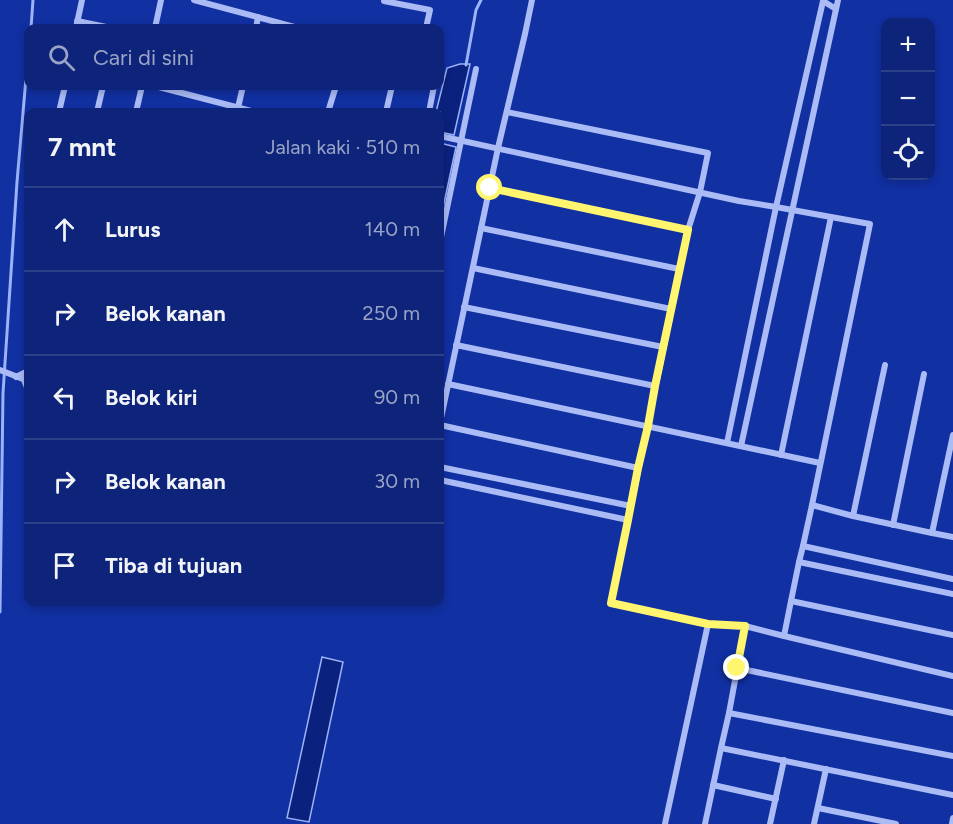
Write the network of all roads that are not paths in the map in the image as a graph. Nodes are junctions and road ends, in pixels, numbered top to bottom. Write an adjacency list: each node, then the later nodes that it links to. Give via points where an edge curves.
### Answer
1 (82, 0): 10 (street)
2 (161, 0): 11 (street)
3 (194, 0): 9 (street)
4 (532, 0): 32 (street)
5 (822, 0): 8 (street); 38 (street)
6 (838, 0): 8 (street)
7 (384, 1): 14 (street, via 430,10)
8 (836, 9): 39 (street)
9 (258, 17): 12 (street); 13 (street)
10 (77, 24)
11 (156, 24)
12 (257, 24)
13 (283, 24)
14 (427, 24)
15 (476, 69): 34 (street)
16 (64, 90): 24 (street)
17 (102, 90): 25 (street)
18 (141, 90): 26 (street)
19 (169, 90): 27 (street)
20 (242, 90): 28 (street)
21 (334, 90): 29 (street)
22 (391, 90): 30 (street)
23 (433, 90): 31 (street)
24 (60, 108)
25 (98, 108)
26 (137, 108)
27 (230, 108)
28 (238, 108)
29 (329, 108)
30 (387, 108)
31 (430, 108)
32 (507, 112): 35 (street); 37 (street, via 708,153)
33 (444, 137): 34 (street)
34 (461, 141): 35 (street); 41 (street)
35 (498, 148): 36 (street); 37 (street)
36 (490, 188): 42 (street); 43 (street)
37 (700, 192): 38 (street); 43 (street)
38 (776, 207): 39 (street); 62 (street)
39 (792, 209): 40 (street); 63 (street)
40 (831, 217): 64 (street); 65 (street, via 870,224)
41 (444, 223)
42 (481, 228): 44 (street); 45 (street)
43 (688, 230): 45 (street)
44 (473, 268): 46 (street); 47 (street)
45 (680, 269): 47 (street)
46 (464, 307): 48 (street); 49 (street)
47 (671, 309): 49 (street)
48 (456, 345): 56 (street); 57 (street)
49 (663, 347): 57 (street)
50 (885, 365): 71 (street)
51 (0, 370): 54 (street)
52 (24, 372): 54 (street)
53 (924, 374): 73 (street)
54 (13, 376): 55 (street)
55 (24, 380)
56 (448, 384): 58 (street); 60 (street)
57 (655, 386): 60 (street)
58 (444, 404)
59 (444, 425): 67 (street)
60 (648, 426): 62 (street); 67 (street)
61 (953, 435): 74 (street)
62 (727, 443): 63 (street)
63 (741, 446): 64 (street)
64 (781, 455): 65 (street)
65 (820, 463): 69 (street)
66 (444, 468): 70 (street)
67 (638, 468): 70 (street)
68 (444, 481): 72 (street)
69 (812, 505): 71 (street); 76 (street)
70 (631, 506): 72 (street)
71 (853, 516): 73 (street)
72 (628, 520): 81 (street, via 611,603)
73 (893, 525): 74 (street)
74 (932, 533): 75 (street)
75 (953, 537)
76 (803, 546): 77 (street); 78 (street)
77 (800, 562): 79 (street); 80 (street)
78 (953, 579)
79 (953, 594)
80 (791, 601): 83 (street); 84 (street)
81 (708, 624): 82 (street); 98 (street)
82 (745, 626): 84 (street); 85 (street)
83 (953, 635)
84 (784, 636): 86 (street)
85 (737, 668): 87 (street); 88 (street)
86 (953, 676)
87 (729, 713): 89 (street); 90 (street)
88 (953, 713)
89 (721, 748): 91 (street); 93 (street)
90 (953, 756)
91 (784, 760): 92 (street); 95 (street)
92 (826, 769): 94 (street); 96 (street)
93 (713, 785): 95 (street); 99 (street)
94 (953, 795)
95 (776, 799): 100 (street)
96 (818, 808): 101 (street); 102 (street)
97 (953, 818): 103 (street)
98 (665, 824)
99 (705, 824)
100 (770, 824)
101 (814, 824)
102 (896, 824)
103 (952, 824)

